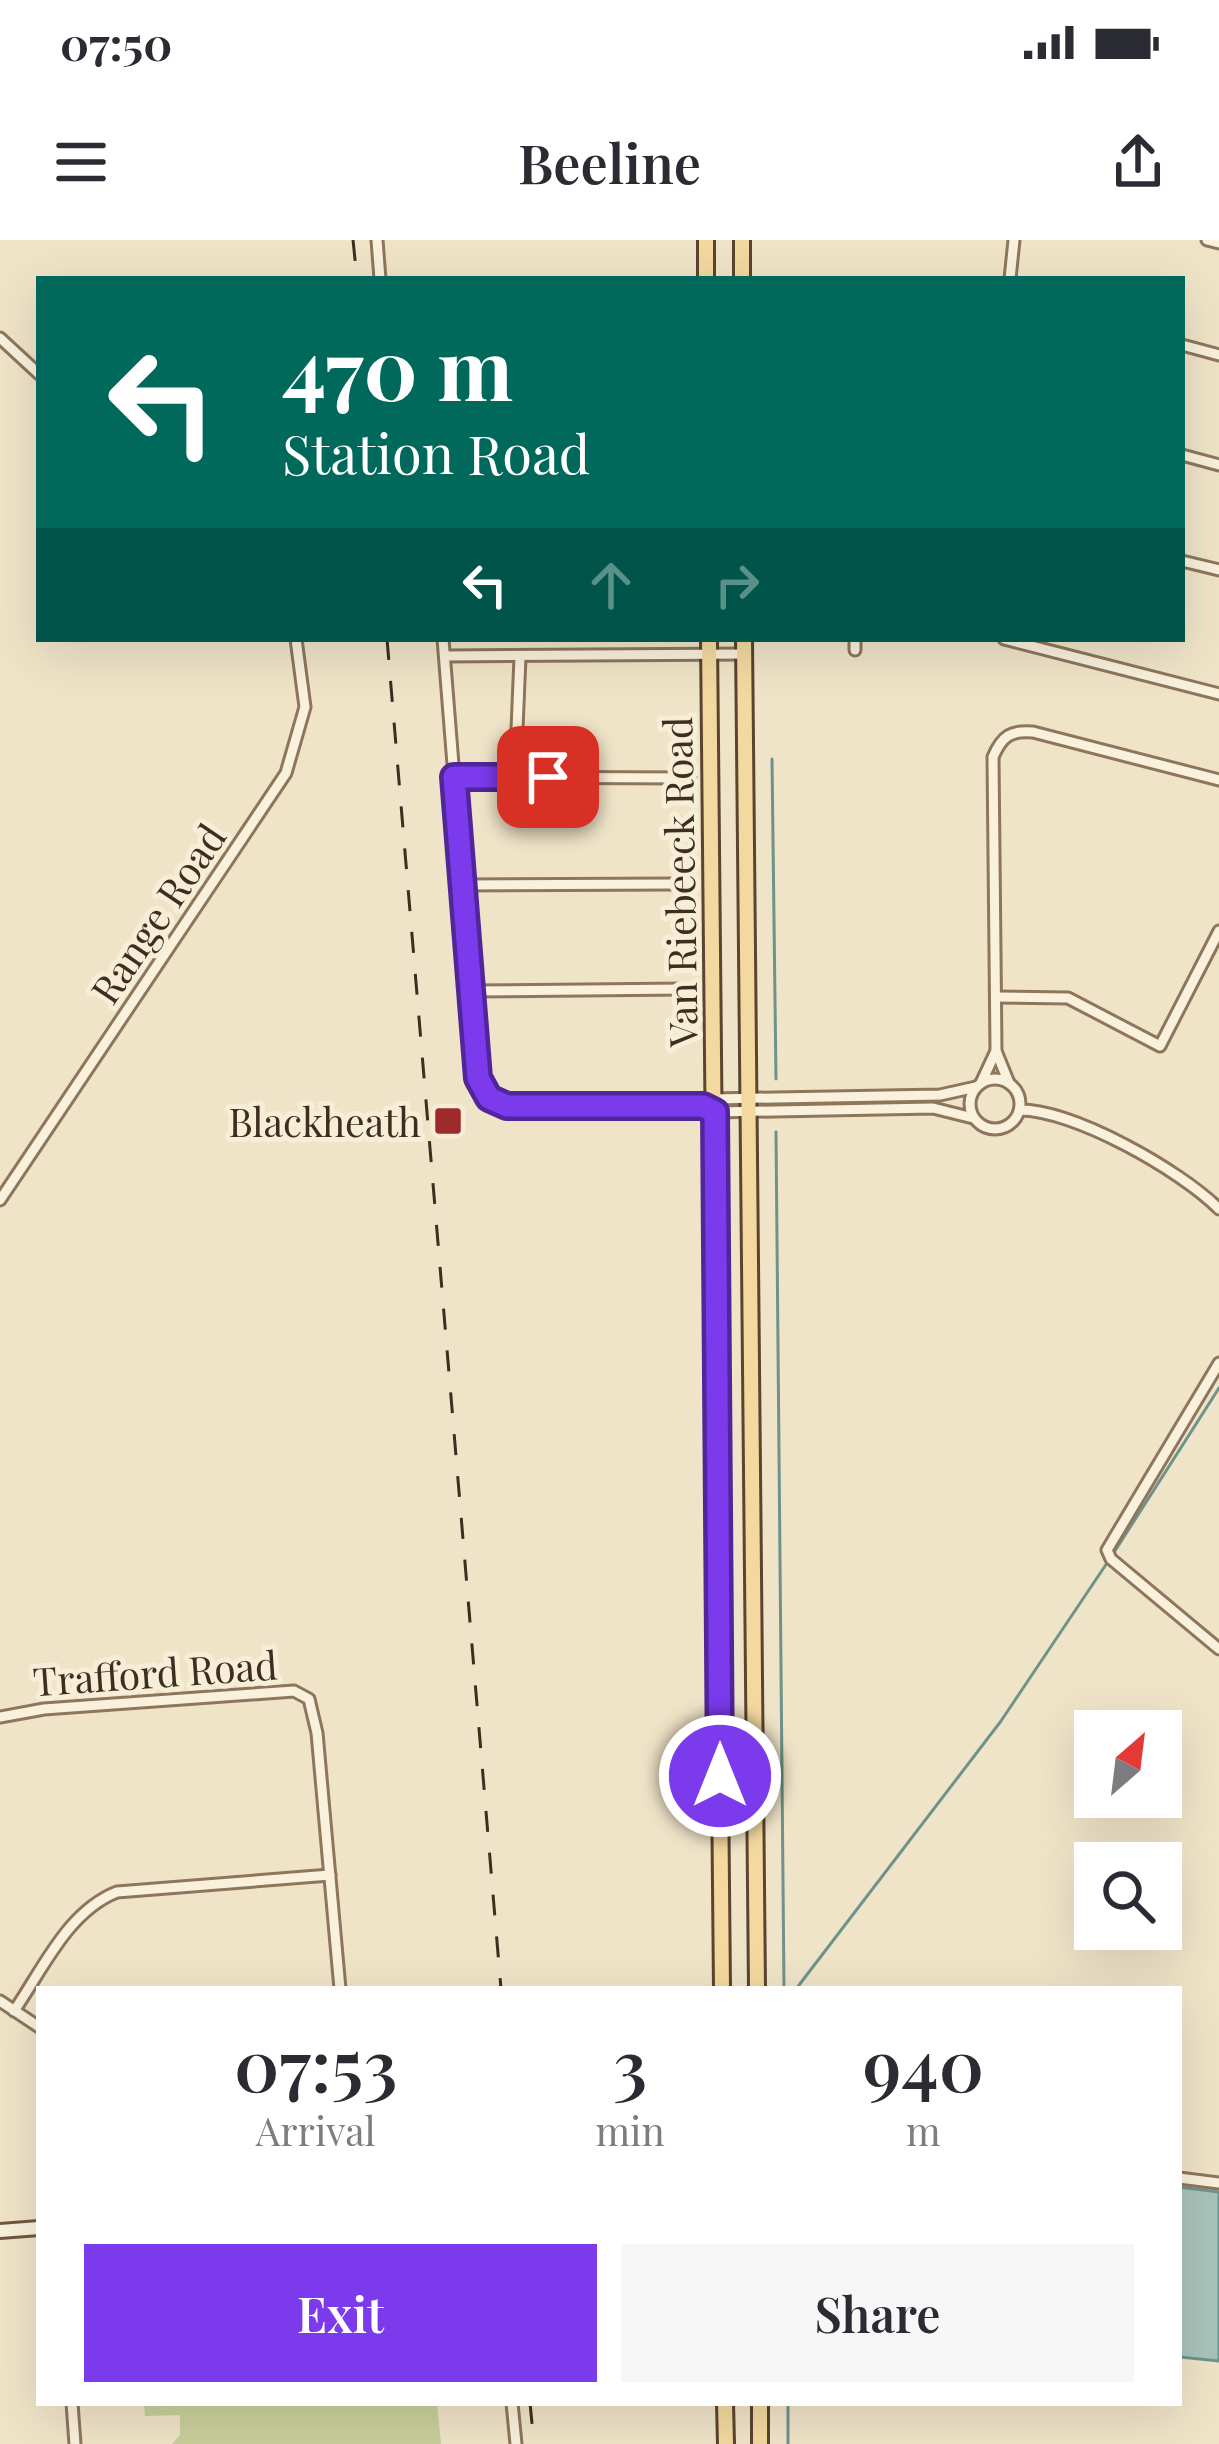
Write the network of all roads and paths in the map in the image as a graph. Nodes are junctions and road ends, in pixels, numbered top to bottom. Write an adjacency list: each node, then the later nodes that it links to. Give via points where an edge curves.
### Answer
1 (377, 240): 7 (street)
2 (706, 240): 8 (main road)
3 (742, 240): 9 (main road)
4 (1014, 240): 10 (street)
5 (1207, 240): 6 (street)
6 (1219, 243)
7 (380, 276)
8 (706, 276)
9 (742, 276)
10 (1010, 276)
11 (0, 338): 14 (street)
12 (1185, 346): 13 (street)
13 (1219, 355)
14 (36, 371)
15 (1185, 456): 16 (street)
16 (1219, 465)
17 (1185, 562): 18 (street)
18 (1219, 570)
19 (296, 642): 48 (street, Range Road, via 304,707 286,773)
20 (444, 642): 26 (street)
21 (496, 642): 27 (street)
22 (610, 642): 28 (street)
23 (1016, 642): 30 (street)
24 (710, 647): 25 (street); 28 (street); 45 (main road, Van Riebeeck Road)
25 (744, 647): 44 (main road, Van Riebeeck Road)
26 (446, 656): 27 (street); 32 (street)
27 (496, 656): 29 (street)
28 (610, 656): 29 (street)
29 (520, 657): 31 (street)
30 (1219, 694)
31 (517, 729)
32 (454, 777): 33 (street); 36 (street)
33 (689, 778)
34 (1219, 780): 40 (street, via 1033,732 1016,730 999,742)
35 (674, 884): 36 (street)
36 (464, 885): 39 (street)
37 (1219, 932): 40 (street, via 1160,1046 1068,998)
38 (684, 989): 39 (street)
39 (472, 991): 45 (street, via 480,1084 494,1102)
40 (996, 997): 41 (street)
41 (996, 1051): 42 (street); 43 (street)
42 (1009, 1083): 43 (street); 46 (street)
43 (978, 1085): 44 (street, via 940,1095); 47 (street)
44 (748, 1104): 45 (street); 47 (street, via 933,1108); 56 (main road, Van Riebeeck Road)
45 (711, 1105): 55 (main road, Van Riebeeck Road)
46 (1020, 1110): 47 (street, via 997,1130); 49 (street, via 1061,1114)
47 (973, 1118)
48 (0, 1200)
49 (1219, 1209)
50 (1219, 1363): 51 (street, via 1107,1550)
51 (1219, 1649)
52 (0, 1717): 53 (street, Trafford Road, via 302,1694 313,1703)
53 (330, 1875): 54 (street, Trafford Road); 58 (street, via 101,1898 82,1912)
54 (340, 1986)
55 (722, 1986)
56 (757, 1986)
57 (0, 2001): 58 (street)
58 (14, 2011): 59 (street)
59 (36, 2025)
60 (1182, 2178): 61 (street)
61 (1219, 2183)
62 (36, 2228): 63 (street)
63 (0, 2231)
64 (72, 2406): 68 (street)
65 (512, 2406): 69 (street)
66 (725, 2406): 70 (main road)
67 (760, 2406): 71 (main road)
68 (75, 2444)
69 (516, 2444)
70 (726, 2444)
71 (760, 2444)

